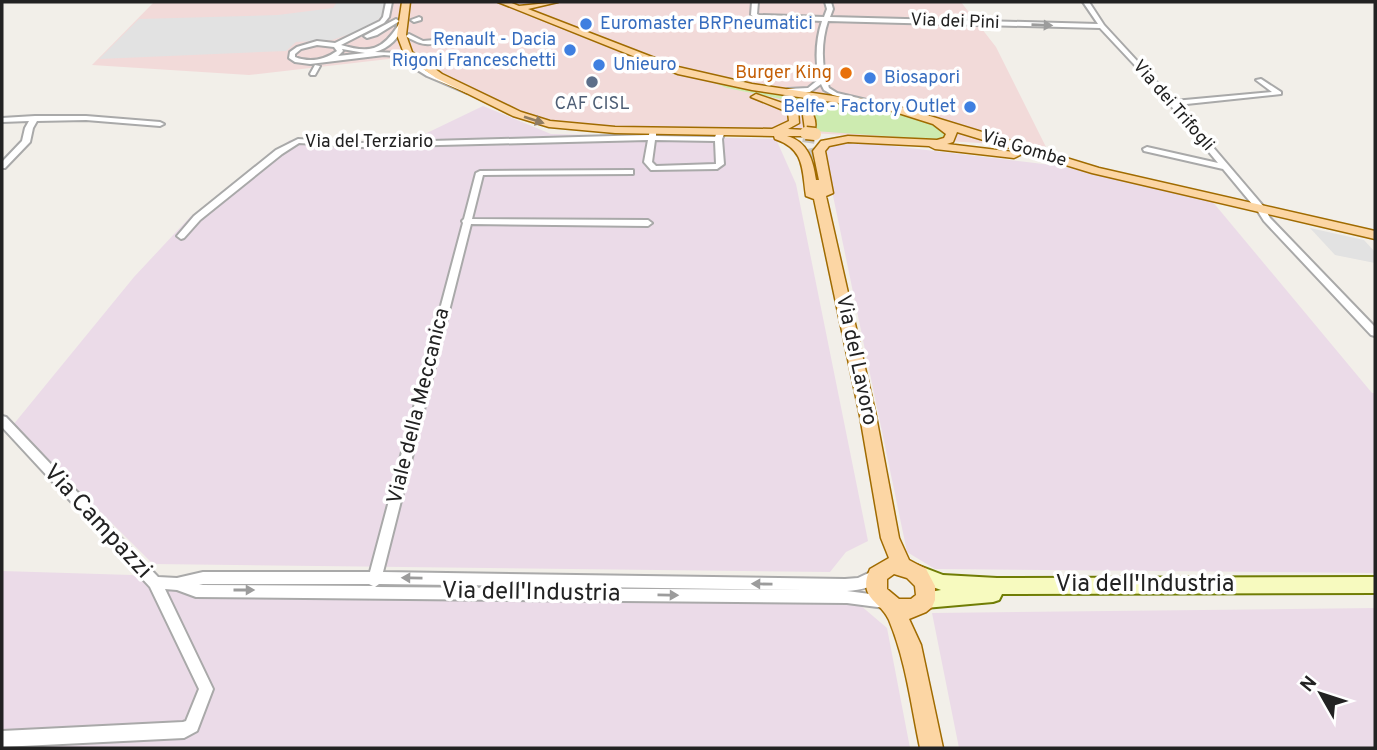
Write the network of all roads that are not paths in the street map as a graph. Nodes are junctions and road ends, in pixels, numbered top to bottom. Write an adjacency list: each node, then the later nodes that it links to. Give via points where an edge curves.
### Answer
1 (389, 2): 14 (street, via 382,22)
2 (499, 2): 3 (main road); 9 (main road); 13 (main road)
3 (547, 2)
4 (755, 2): 10 (street, Via dei Pini, via 754,15 758,17)
5 (828, 2): 10 (street)
6 (1086, 2): 12 (street, Via dei Trifogli)
7 (560, 6): 9 (main road); 13 (main road)
8 (406, 7): 11 (main road); 15 (main road)
9 (520, 9): 13 (main road, Via Gombe)
10 (827, 19): 12 (street, Via dei Pini, one-way to 12); 22 (street)
11 (398, 23): 14 (street, via 388,24 378,34); 16 (street, via 394,40 379,49 360,52); 17 (main road, via 403,46)
12 (1102, 26): 27 (street, Via dei Trifogli)
13 (562, 28): 20 (main road, Via Gombe)
14 (354, 36): 16 (street)
15 (409, 36): 17 (main road); 17 (street, via 422,43 436,43 421,47)
16 (337, 45): 18 (street, via 340,51); 19 (street, via 310,44 291,54 299,62)
17 (412, 56): 26 (main road, Via del Terziario)
18 (327, 60): 19 (street); 26 (street, Via del Terziario, via 392,53)
19 (314, 64): 21 (street)
20 (672, 69): 24 (main road, Via Gombe); 25 (main road, Via Gombe)
21 (313, 74)
22 (822, 80): 25 (street, via 804,91); 28 (street, via 829,92)
23 (1259, 80): 27 (street, via 1279,93)
24 (722, 87): 32 (main road, via 784,105 795,114 794,123 782,129); 33 (main road, via 796,104 811,117)
25 (769, 90): 28 (main road, Via Gombe)
26 (471, 93): 34 (main road, Via del Terziario, one-way to 34, via 540,122)
27 (1172, 103): 40 (street, Via dei Trifogli)
28 (894, 108): 37 (main road, via 936,123 952,136 937,143); 41 (main road, Via Gombe)
29 (35, 118): 30 (street); 31 (street); 39 (street, via 26,142)
30 (2, 120)
31 (160, 124)
32 (737, 133): 33 (main road, Via del Terziario); 36 (main road, Via del Terziario); 49 (main road, via 782,137 804,151 822,235)
33 (810, 133): 37 (main road, Via del Terziario)
34 (594, 134): 35 (main road, Via del Terziario); 48 (street, Via del Terziario, via 360,145 298,141 197,218)
35 (653, 134): 36 (main road, Via del Terziario); 36 (street, via 650,167 700,168 720,164)
36 (720, 135)
37 (892, 141): 41 (main road, Via del Terziario, via 1013,155); 49 (main road, via 839,140 819,149)
38 (1147, 149): 40 (street)
39 (2, 166)
40 (1226, 167): 44 (street, Via dei Trifogli)
41 (1096, 171): 44 (main road, Via Gombe)
42 (630, 172): 45 (street, Viale della Meccanica, via 480,173)
43 (817, 183): 49 (main road, Via del Lavoro)
44 (1262, 209): 47 (main road, Via Gombe); 50 (street, Via dei Trifogli)
45 (466, 221): 46 (street); 54 (street, Viale della Meccanica)
46 (648, 223)
47 (1373, 234)
48 (181, 236)
49 (842, 295): 52 (main road, Via del Lavoro)
50 (1375, 333)
51 (2, 420): 53 (street, Via Campazzi)
52 (896, 570): 54 (street, Via dell'Industria, one-way to 54, via 845,585); 55 (street, Via dell'Industria, via 943,583 997,586); 57 (main road, via 876,589); 57 (main road, via 926,586)
53 (155, 583): 54 (street, Via dell'Industria, via 196,590); 58 (street, Via Campazzi, via 206,689 192,726)
54 (373, 584): 57 (street, Via dell'Industria, one-way to 57, via 846,597)
55 (1375, 584)
56 (1375, 593): 57 (street, Via dell'Industria, via 979,594)
57 (904, 605): 59 (main road)
58 (2, 739)
59 (931, 748)

